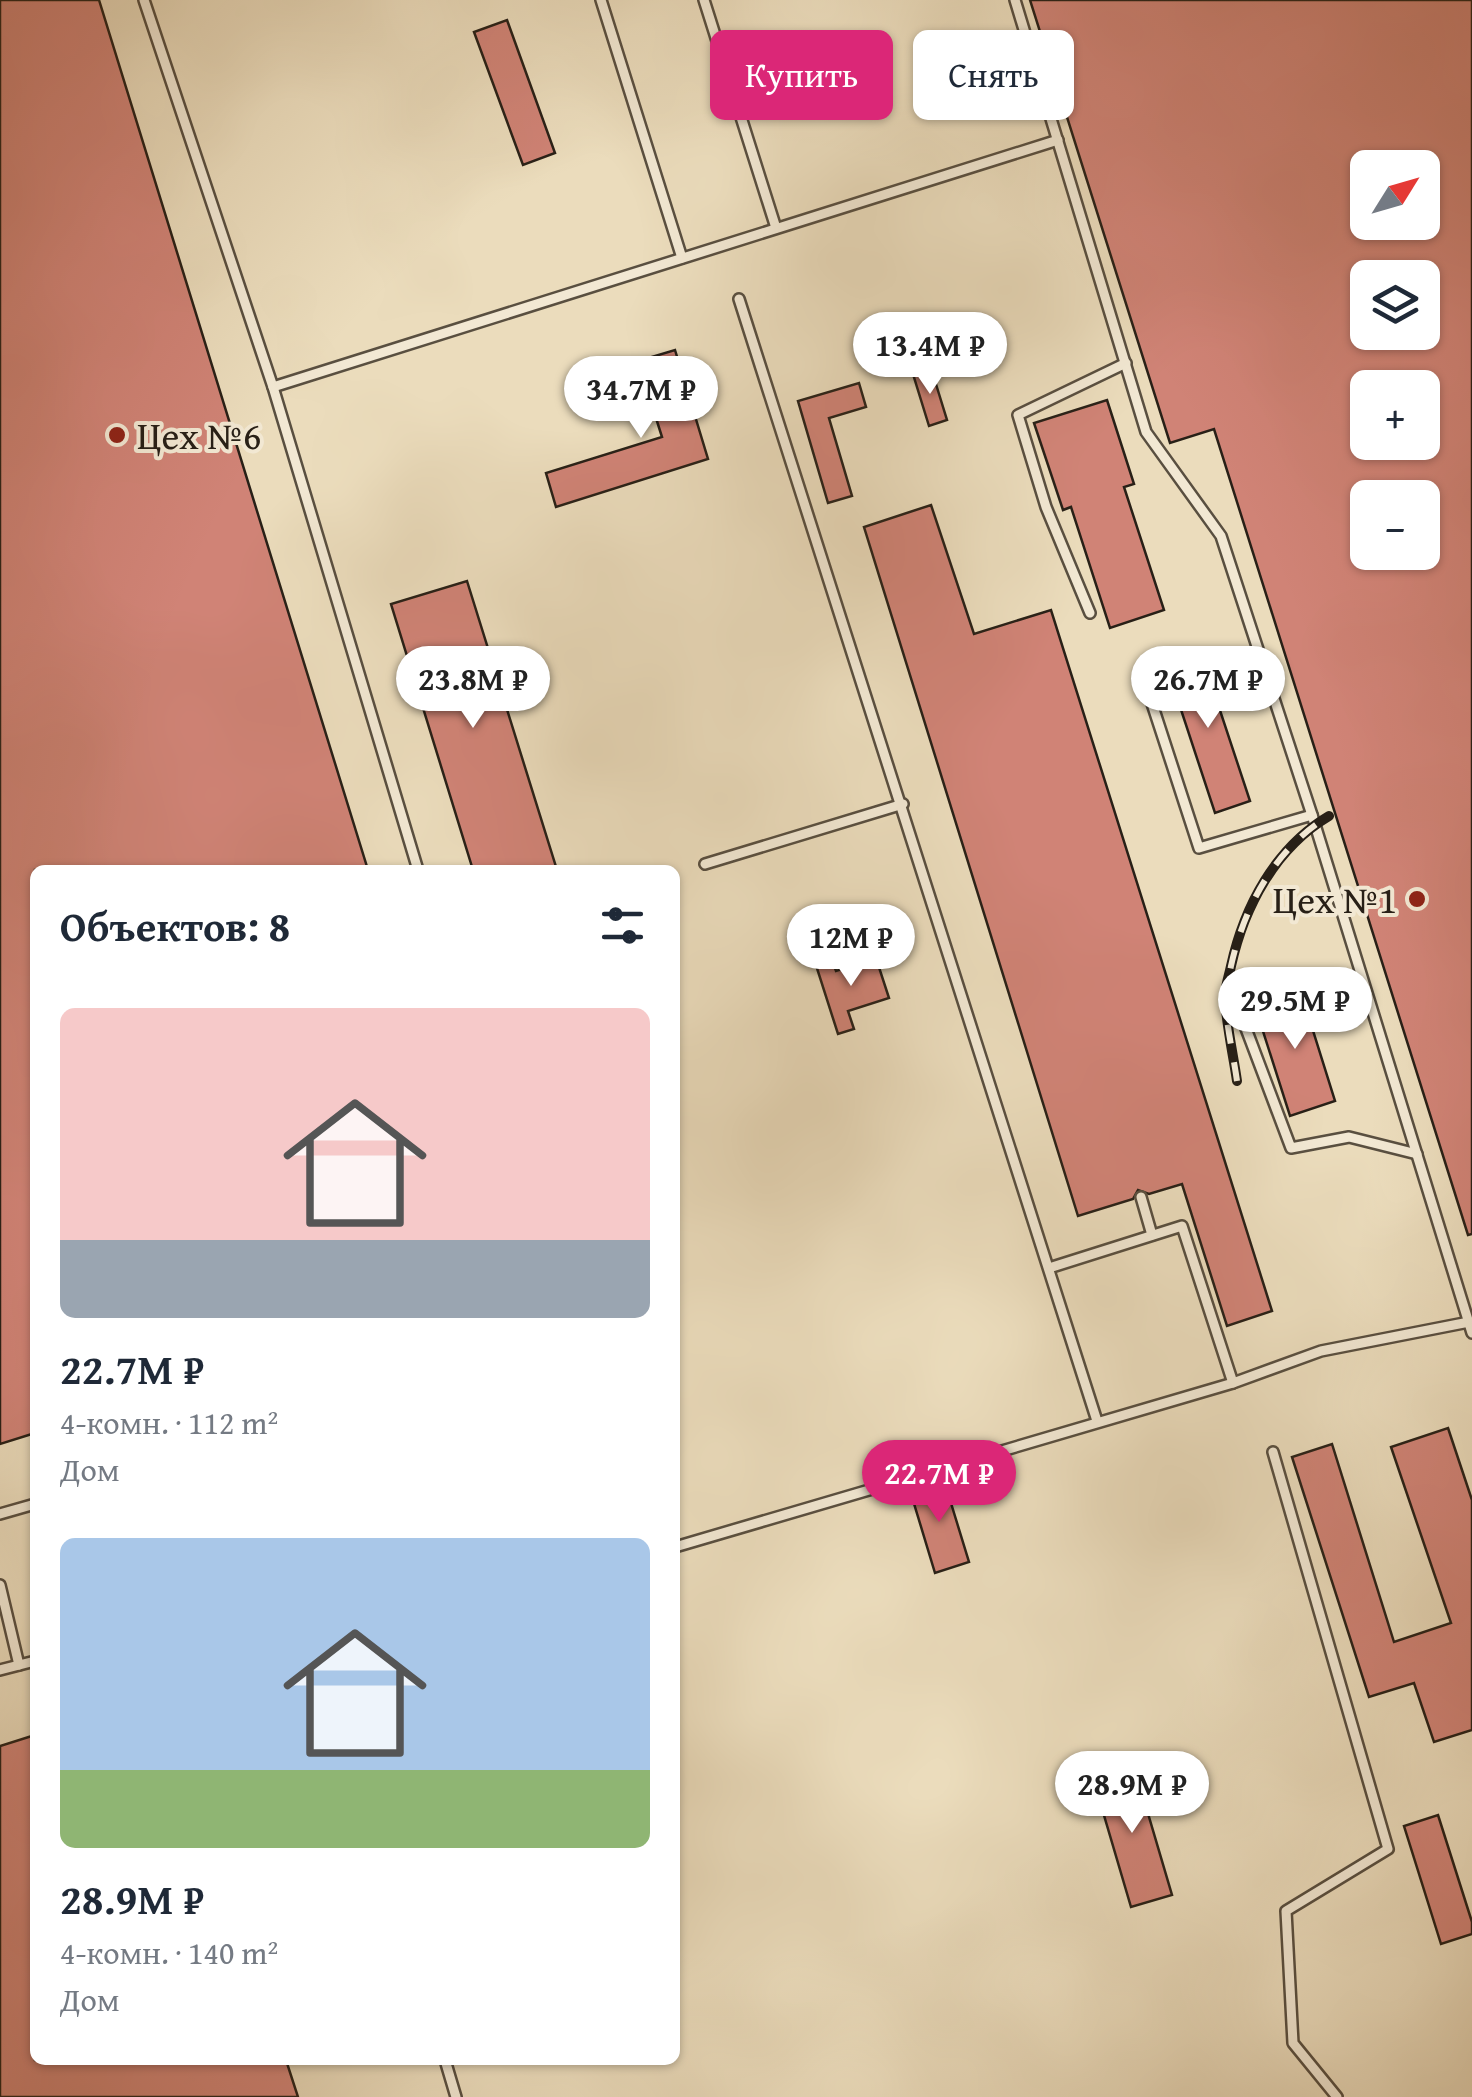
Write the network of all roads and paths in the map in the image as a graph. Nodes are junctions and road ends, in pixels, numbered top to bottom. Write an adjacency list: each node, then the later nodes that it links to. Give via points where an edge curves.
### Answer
1 (144, 0): 10 (lane)
2 (602, 0): 7 (lane)
3 (704, 0): 6 (lane)
4 (1016, 0): 5 (lane)
5 (1058, 140): 6 (lane); 9 (lane)
6 (776, 228): 7 (lane)
7 (682, 258): 10 (lane)
8 (739, 299): 13 (lane)
9 (1126, 363): 11 (lane, via 1018,415 1046,508); 14 (lane, via 1146,432 1221,536)
10 (273, 386): 16 (lane)
11 (1090, 613)
12 (1144, 682): 14 (lane, via 1199,848)
13 (903, 804): 15 (lane); 21 (lane)
14 (1312, 815): 18 (lane)
15 (704, 864)
16 (417, 865)
17 (1236, 1002): 18 (lane, via 1291,1148 1349,1137)
18 (1417, 1154): 22 (lane)
19 (1141, 1196): 20 (lane)
20 (1152, 1236): 21 (lane); 23 (lane, via 1182,1226)
21 (1049, 1268): 24 (lane)
22 (1470, 1327): 23 (lane, via 1320,1351)
23 (1232, 1383): 24 (lane)
24 (1097, 1422): 28 (lane)
25 (1273, 1452): 35 (lane, via 1388,1850 1286,1911 1293,2043)
26 (30, 1505): 27 (lane)
27 (0, 1514)
28 (680, 1546)
29 (0, 1586): 31 (lane)
30 (30, 1662): 31 (lane)
31 (19, 1665): 32 (lane)
32 (0, 1670)
33 (446, 2065): 34 (lane)
34 (456, 2097)
35 (1338, 2097)

